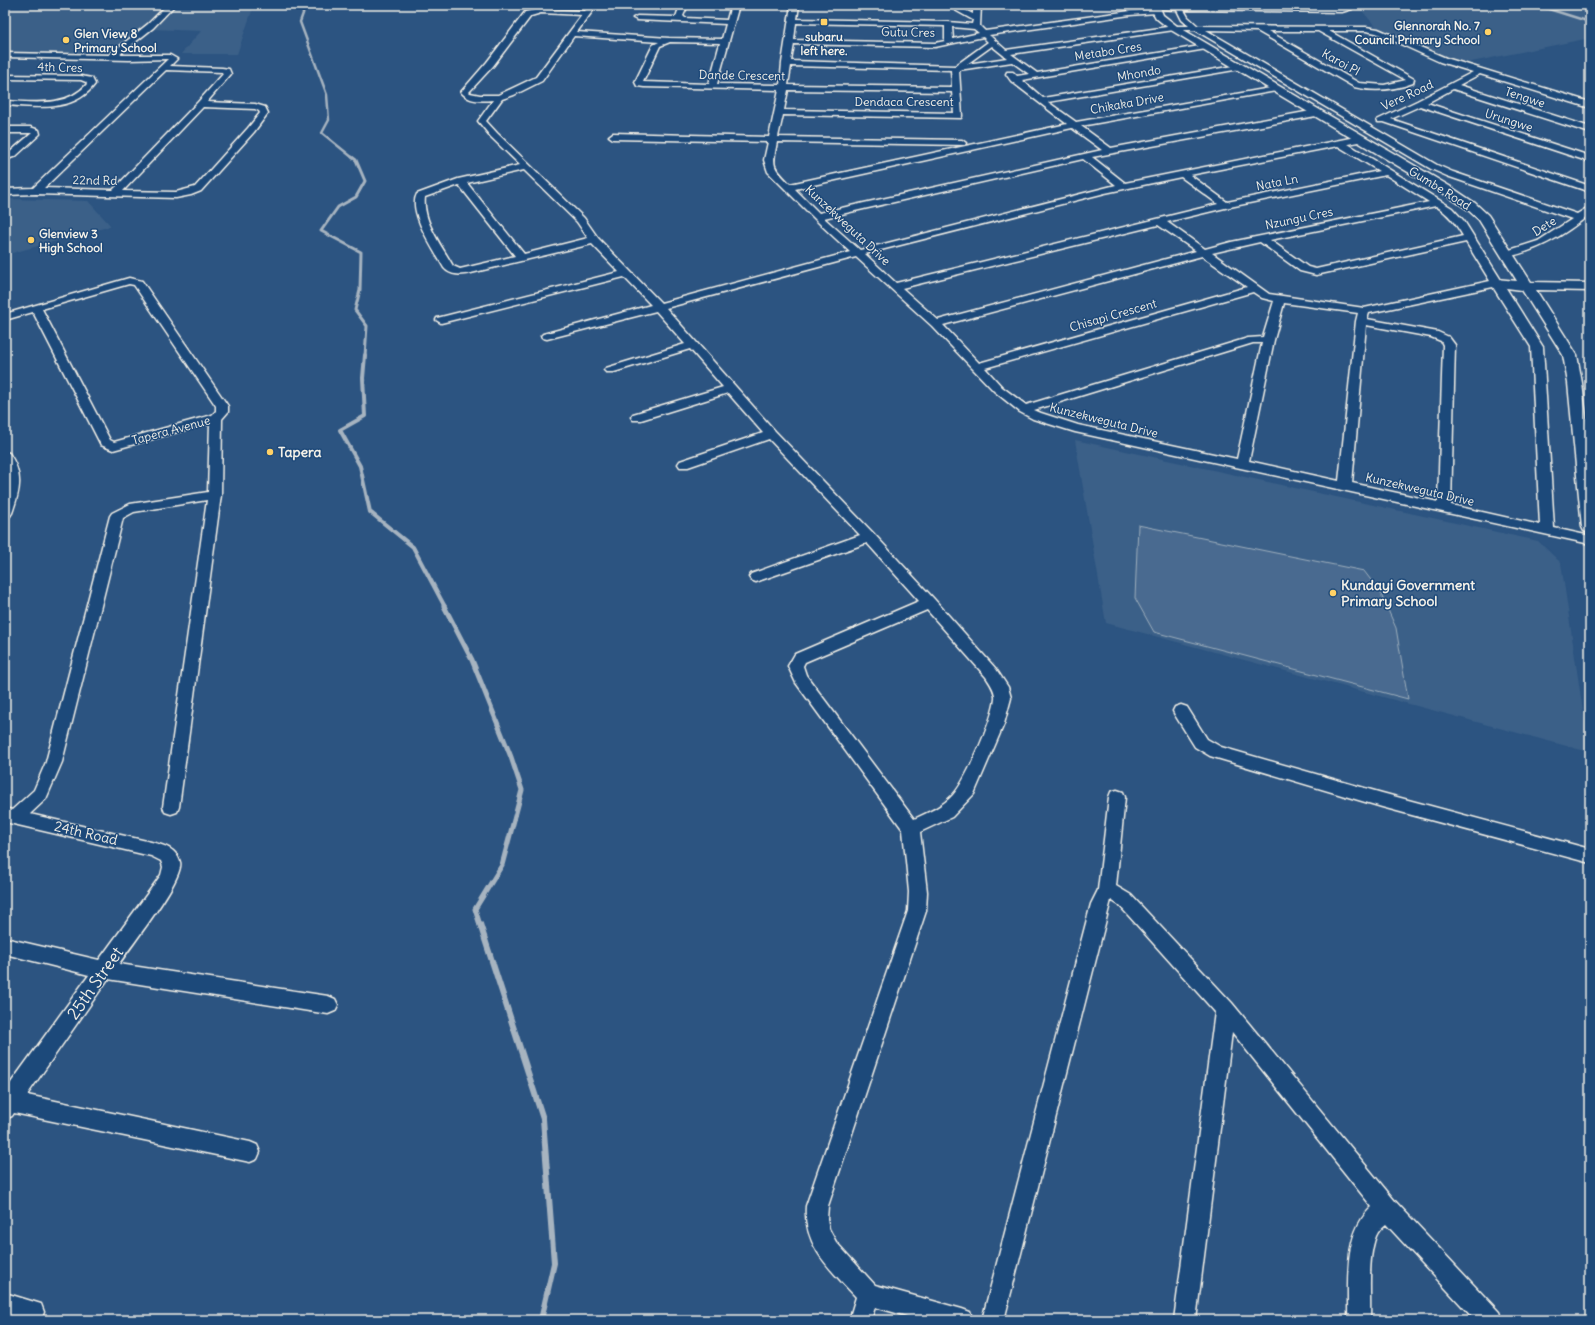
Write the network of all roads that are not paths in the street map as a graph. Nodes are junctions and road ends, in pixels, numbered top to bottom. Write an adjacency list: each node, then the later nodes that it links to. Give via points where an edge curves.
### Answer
1 (171, 5): 37 (street, via 144,32)
2 (594, 5): 11 (street)
3 (684, 5): 14 (street, via 679,17)
4 (735, 5): 16 (street)
5 (795, 5): 15 (street, Kunzekweguta Drive)
6 (950, 5): 17 (street)
7 (977, 5): 17 (street)
8 (1348, 5): 10 (street, via 1348,9 1342,10)
9 (1155, 7): 10 (street); 21 (street, Gumbe Road, via 1159,16); 26 (street)
10 (1179, 7): 20 (street, via 1185,18)
11 (588, 13): 25 (street); 54 (street, via 541,11 528,14 465,92 467,96 472,97)
12 (637, 18): 13 (street)
13 (652, 19): 14 (street); 19 (street)
14 (683, 20): 16 (street)
15 (793, 21): 18 (street, Gutu Cres); 30 (street, Kunzekweguta Drive)
16 (730, 22): 29 (street)
17 (976, 23): 18 (street); 26 (street)
18 (948, 24): 31 (street, Gutu Cres)
19 (639, 26)
20 (1195, 27): 21 (street); 22 (street); 63 (street)
21 (1174, 28): 33 (street, Gumbe Road); 34 (street)
22 (1257, 28): 23 (street); 23 (street, Karoi Pl, via 1357,85 1376,88 1401,85 1410,81)
23 (1320, 29): 44 (street, via 1378,31 1443,60)
24 (629, 30): 27 (street)
25 (572, 34): 27 (street); 54 (street, via 539,79)
26 (983, 35): 31 (street); 32 (street)
27 (613, 36): 28 (street)
28 (669, 40): 29 (street); 49 (street, Dande Crescent, via 657,44 640,84)
29 (724, 41): 49 (street)
30 (790, 42): 31 (street, Gutu Cres, via 935,45); 40 (street, Kunzekweguta Drive)
31 (949, 42)
32 (992, 43): 34 (street); 42 (street)
33 (1206, 47): 43 (street, Gumbe Road); 45 (street, Metabo Cres)
34 (1004, 54): 38 (street)
35 (5, 55): 36 (street)
36 (43, 55): 37 (street); 47 (street)
37 (112, 57): 41 (street, via 174,59)
38 (1012, 60): 39 (street); 45 (street)
39 (1000, 62): 42 (street); 48 (street)
40 (786, 63): 42 (street); 51 (street, Kunzekweguta Drive)
41 (165, 68): 58 (street, via 226,71 227,74); 84 (street)
42 (955, 68): 53 (street, Dendaca Crescent)
43 (1240, 68): 52 (street, Gumbe Road); 55 (street, Mhondo)
44 (1480, 71): 50 (street, Vere Road); 59 (street)
45 (1035, 74): 48 (street, Metabo Cres)
46 (5, 77): 47 (street, 4th Cres)
47 (15, 78): 56 (street, 4th Cres, via 81,78 89,80 92,84 68,102)
48 (1014, 79): 55 (street)
49 (712, 86): 51 (street, Dande Crescent)
50 (1452, 86): 57 (street, Vere Road); 67 (street, Tengwe)
51 (784, 87): 53 (street, Dande Crescent); 60 (street, Kunzekweguta Drive)
52 (1276, 89): 61 (street, Gumbe Road); 64 (street, Chikaka Drive)
53 (956, 90): 60 (street, Dendaca Crescent, via 958,116)
54 (499, 97): 77 (street, via 482,120)
55 (1041, 101): 64 (street)
56 (5, 103)
57 (1420, 103): 62 (street, Vere Road); 76 (street, Urungwe)
58 (201, 104): 86 (street); 86 (street, 22nd Rd, via 255,107 262,109 264,113 198,189 184,194)
59 (1590, 105)
60 (778, 112): 69 (street, Kunzekweguta Drive)
61 (1316, 113): 65 (street, Gumbe Road); 73 (street)
62 (1384, 119): 63 (street, Vere Road); 83 (street)
63 (1358, 123): 65 (street, Vere Road); 91 (street, via 1434,167)
64 (1075, 125): 71 (street, Chikaka Drive); 73 (street)
65 (1338, 126): 70 (street, Gumbe Road)
66 (5, 130): 74 (street, via 36,132 13,154)
67 (1590, 130)
68 (613, 136): 69 (street, Chikaka Drive)
69 (774, 138): 71 (street, Chikaka Drive); 82 (street, Kunzekweguta Drive, via 769,160 771,170)
70 (1360, 139): 72 (street); 98 (street, Gumbe Road, via 1471,206 1484,218)
71 (983, 144): 82 (street, Chikaka Drive)
72 (1341, 144): 78 (street); 79 (street)
73 (1109, 151): 75 (street)
74 (5, 157)
75 (1086, 157): 81 (street); 90 (street)
76 (1590, 158)
77 (526, 167): 80 (street); 95 (street, via 581,220)
78 (1388, 172): 87 (street); 88 (street, Nata Ln)
79 (1182, 173): 81 (street); 88 (street)
80 (461, 181): 99 (street); 99 (street, via 432,190 420,196 418,200 425,225 450,268 459,272)
81 (1124, 186): 96 (street)
82 (789, 187): 90 (street, Kunzekweguta Drive)
83 (1590, 189)
84 (36, 191): 85 (street, 22nd Rd); 86 (street, 22nd Rd)
85 (5, 192)
86 (116, 193)
87 (1439, 203): 93 (street, via 1459,221); 94 (street, Nzungu Cres)
88 (1225, 205): 92 (street, Nata Ln)
89 (1590, 209): 91 (street, Dete)
90 (818, 216): 96 (street, Kunzekweguta Drive)
91 (1579, 218): 98 (street, Dete, via 1542,243 1524,251)
92 (1159, 220): 97 (street); 102 (street, Nata Ln)
93 (1469, 238): 94 (street, Nzungu Cres, via 1316,272 1304,269); 101 (street)
94 (1262, 239): 97 (street)
95 (594, 240): 99 (street); 100 (street)
96 (857, 253): 102 (street, Kunzekweguta Drive); 107 (street)
97 (1206, 253): 105 (street); 112 (street)
98 (1507, 254): 103 (street, Gumbe Road)
99 (521, 257)
100 (626, 273): 107 (street); 111 (street)
101 (1496, 284): 103 (street); 109 (street); 131 (street, via 1537,347)
102 (896, 286): 112 (street, Kunzekweguta Drive)
103 (1526, 286): 104 (street); 130 (street, Gumbe Road, via 1570,355)
104 (1590, 287)
105 (1256, 288): 106 (street, via 1266,296); 116 (street, Chisapi Crescent)
106 (1280, 299): 109 (street); 114 (street)
107 (659, 307): 113 (street); 115 (street)
108 (36, 308): 110 (street); 121 (street, Tapera Avenue, via 105,442 109,445); 121 (street, Tapera Avenue, via 116,284 129,281 138,283 222,406 222,412)
109 (1363, 316): 126 (street); 128 (street, via 1434,334 1445,339 1450,345)
110 (5, 317)
111 (441, 320)
112 (936, 324): 116 (street, Kunzekweguta Drive)
113 (547, 336)
114 (1268, 340): 119 (street, via 1252,340); 125 (street)
115 (693, 345): 117 (street); 118 (street)
116 (976, 367): 119 (street, Kunzekweguta Drive, via 998,389)
117 (610, 370)
118 (732, 388): 120 (street); 122 (street)
119 (1024, 409): 125 (street, Kunzekweguta Drive, via 1037,416 1075,428)
120 (637, 416)
121 (216, 418): 127 (street)
122 (771, 434): 124 (street); 132 (street)
123 (5, 456): 129 (street, via 14,479 14,487)
124 (684, 464)
125 (1242, 465): 126 (street, Kunzekweguta Drive)
126 (1345, 486): 128 (street, Kunzekweguta Drive)
127 (214, 495): 138 (street); 139 (street, via 130,508 118,516 54,762 40,794)
128 (1444, 508): 131 (street, Kunzekweguta Drive)
129 (5, 513)
130 (1590, 527)
131 (1547, 531): 133 (street, Kunzekweguta Drive)
132 (869, 537): 134 (street); 135 (street)
133 (1590, 540)
134 (756, 577)
135 (929, 602): 140 (street, via 991,673 1000,687 1003,698 996,724 968,789 946,812); 140 (street, via 800,658 795,663 801,679)
136 (1180, 711): 142 (street, via 1201,743 1216,752)
137 (1117, 797): 143 (street)
138 (171, 807)
139 (10, 816): 141 (street, 24th Road)
140 (911, 828): 151 (street, via 918,879 917,911 817,1206 819,1232 828,1250)
141 (166, 853): 145 (street, 25th Street, via 172,866 168,879)
142 (1590, 856)
143 (1107, 890): 147 (street, via 1125,900); 156 (street, via 1100,904)
144 (5, 946): 145 (street)
145 (104, 970): 146 (street); 148 (street, 25th Street)
146 (328, 1005)
147 (1225, 1009): 150 (street); 157 (street)
148 (7, 1104): 149 (street)
149 (250, 1152)
150 (1387, 1209): 158 (street, via 1370,1226 1365,1237); 159 (street)
151 (868, 1294): 154 (street); 155 (street)
152 (5, 1304): 153 (street)
153 (33, 1312)
154 (860, 1320)
155 (962, 1320)
156 (993, 1320)
157 (1185, 1320)
158 (1359, 1320)
159 (1491, 1320)

